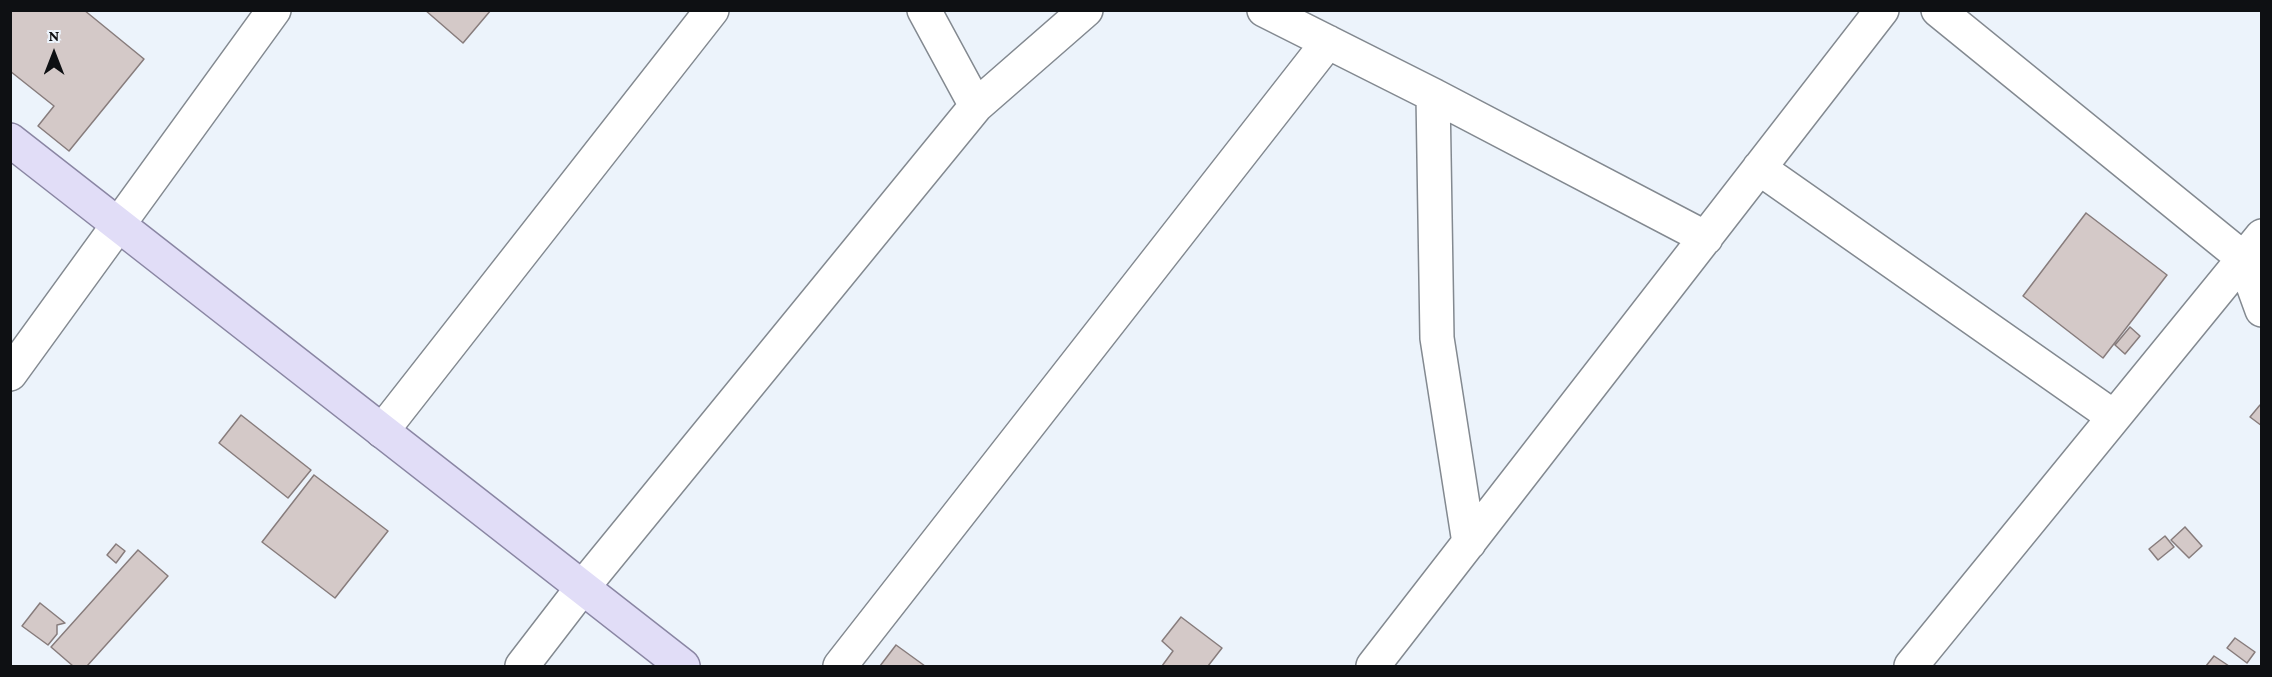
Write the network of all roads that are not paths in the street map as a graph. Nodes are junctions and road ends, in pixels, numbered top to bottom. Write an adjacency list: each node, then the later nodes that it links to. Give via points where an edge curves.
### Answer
1 (273, 10): 13 (street)
2 (712, 10): 19 (street)
3 (924, 10): 10 (street)
4 (1086, 10): 10 (street)
5 (1263, 10): 8 (street)
6 (1882, 10): 12 (street)
7 (1938, 10): 15 (street)
8 (1328, 42): 9 (street); 24 (street)
9 (1433, 94): 14 (street); 20 (street, via 1437,338)
10 (976, 106): 21 (street)
11 (10, 140): 13 (main road)
12 (1759, 168): 14 (street); 18 (street)
13 (118, 225): 17 (street); 19 (main road)
14 (1706, 237): 20 (street)
15 (2252, 247): 16 (street); 18 (street)
16 (2262, 310)
17 (10, 374)
18 (2114, 417): 26 (street)
19 (382, 431): 21 (main road)
20 (1469, 543): 25 (street)
21 (582, 588): 22 (street); 23 (main road)
22 (522, 666)
23 (683, 666)
24 (840, 666)
25 (1373, 666)
26 (1911, 666)

